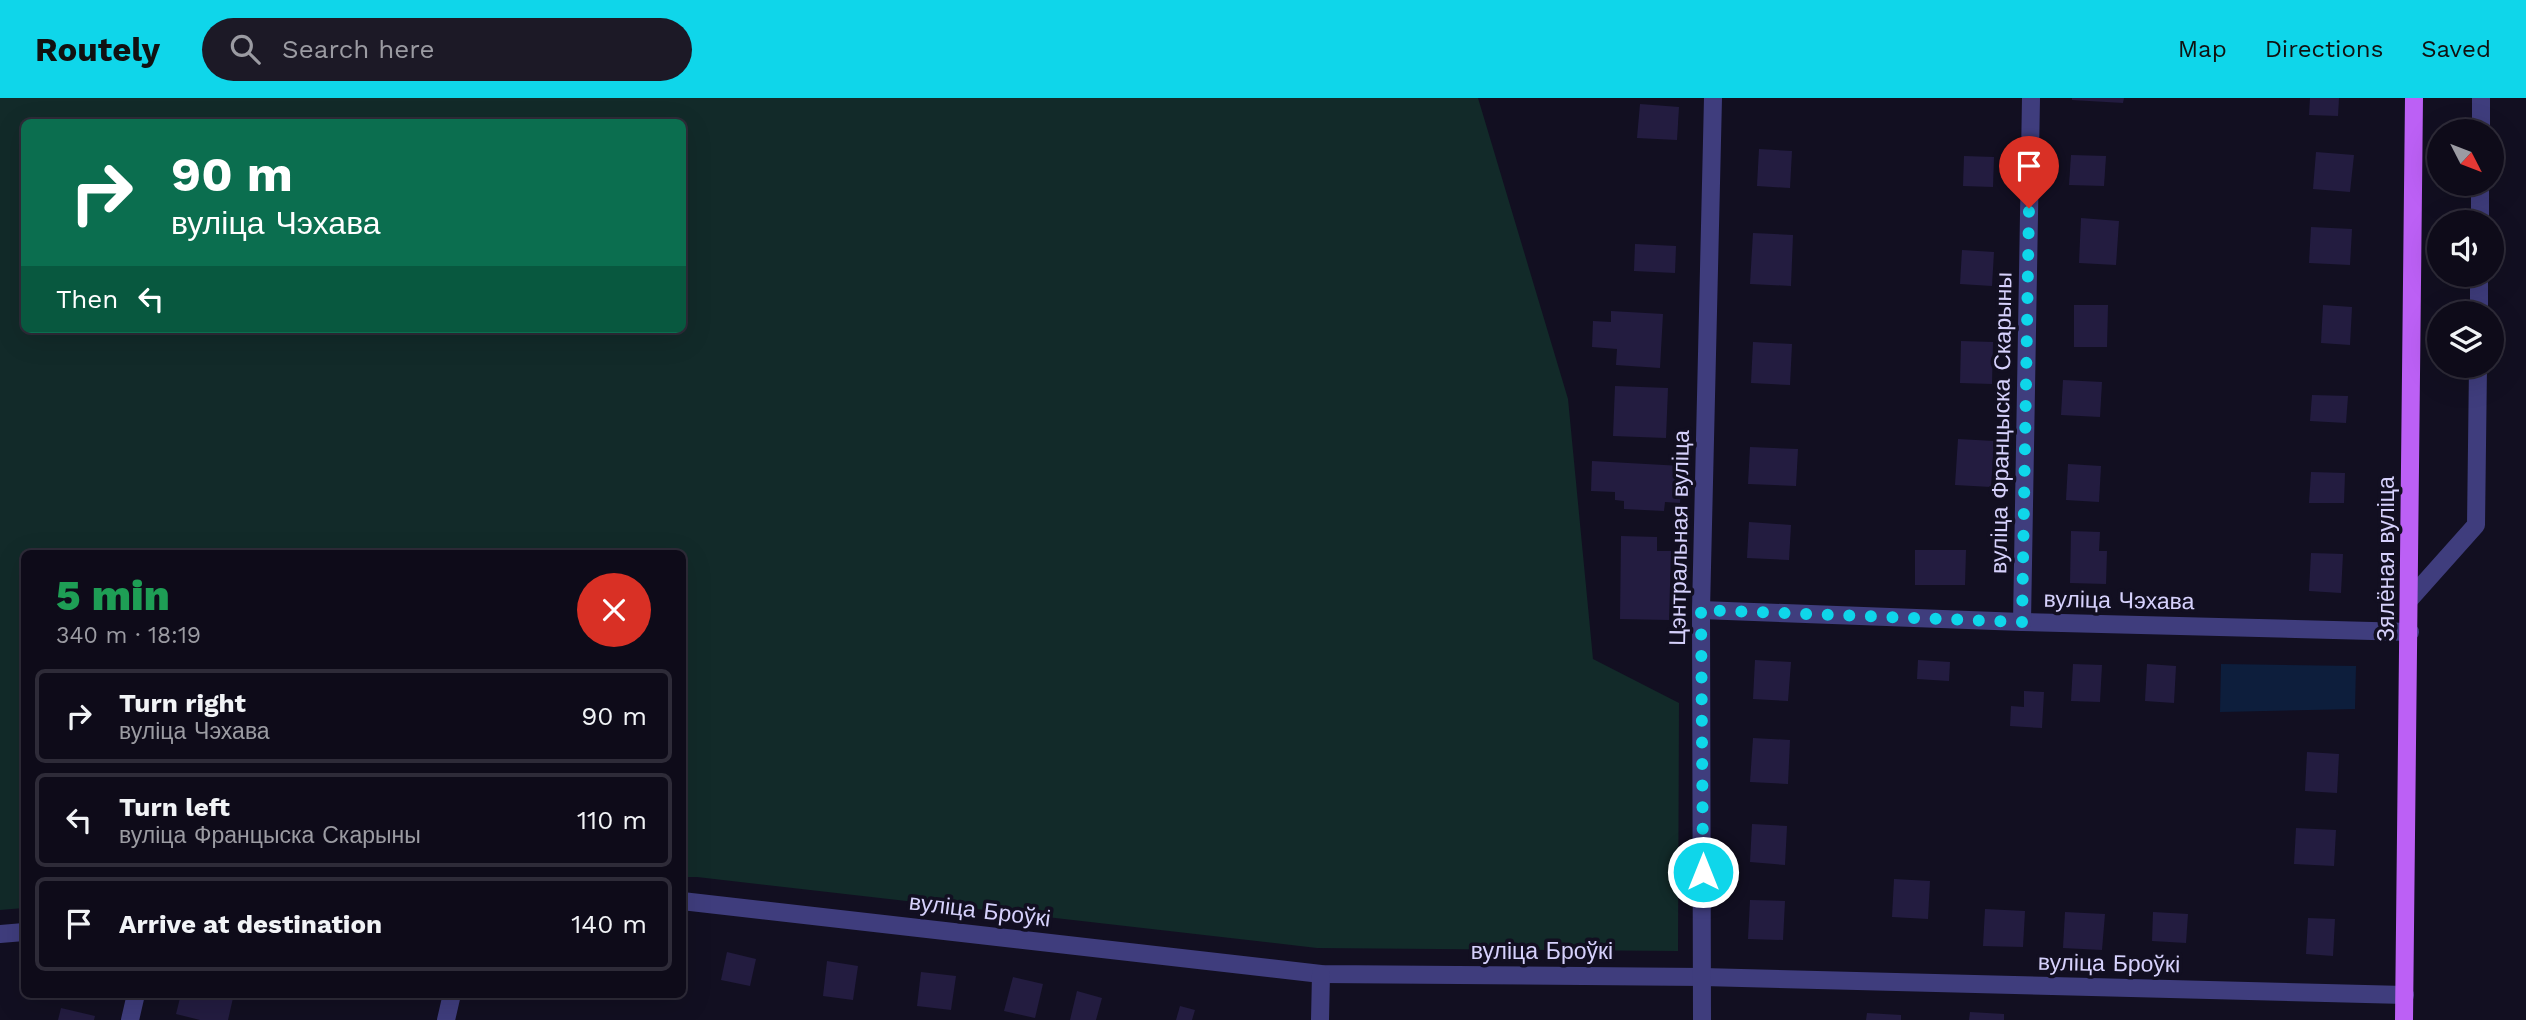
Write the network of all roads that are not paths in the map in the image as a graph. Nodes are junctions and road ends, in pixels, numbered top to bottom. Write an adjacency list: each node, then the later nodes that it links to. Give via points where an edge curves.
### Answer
1 (1713, 98): 8 (street, Цэнтральная вуліца)
2 (2031, 98): 9 (street, вуліца Францыска Скарыны)
3 (2414, 98): 7 (main road, Зялёная вуліца)
4 (2481, 98): 5 (street)
5 (2481, 119)
6 (2478, 378): 7 (street, via 2476,525)
7 (2410, 599): 10 (main road, Зялёная вуліца)
8 (1701, 610): 9 (street, вуліца Чэхава); 15 (street, Цэнтральная вуліца)
9 (2022, 622): 10 (street, вуліца Чэхава)
10 (2410, 632): 16 (main road, Зялёная вуліца)
11 (686, 901): 14 (street, вуліца Броўкі)
12 (21, 932): 13 (street)
13 (0, 934)
14 (1321, 974): 15 (street, вуліца Броўкі); 21 (street)
15 (1703, 977): 16 (street, вуліца Броўкі); 22 (street, Цэнтральная вуліца)
16 (2405, 995): 23 (main road, Зялёная вуліца)
17 (135, 998): 19 (street)
18 (451, 998): 20 (street)
19 (130, 1020)
20 (446, 1020)
21 (1320, 1020)
22 (1702, 1020)
23 (2404, 1020)

